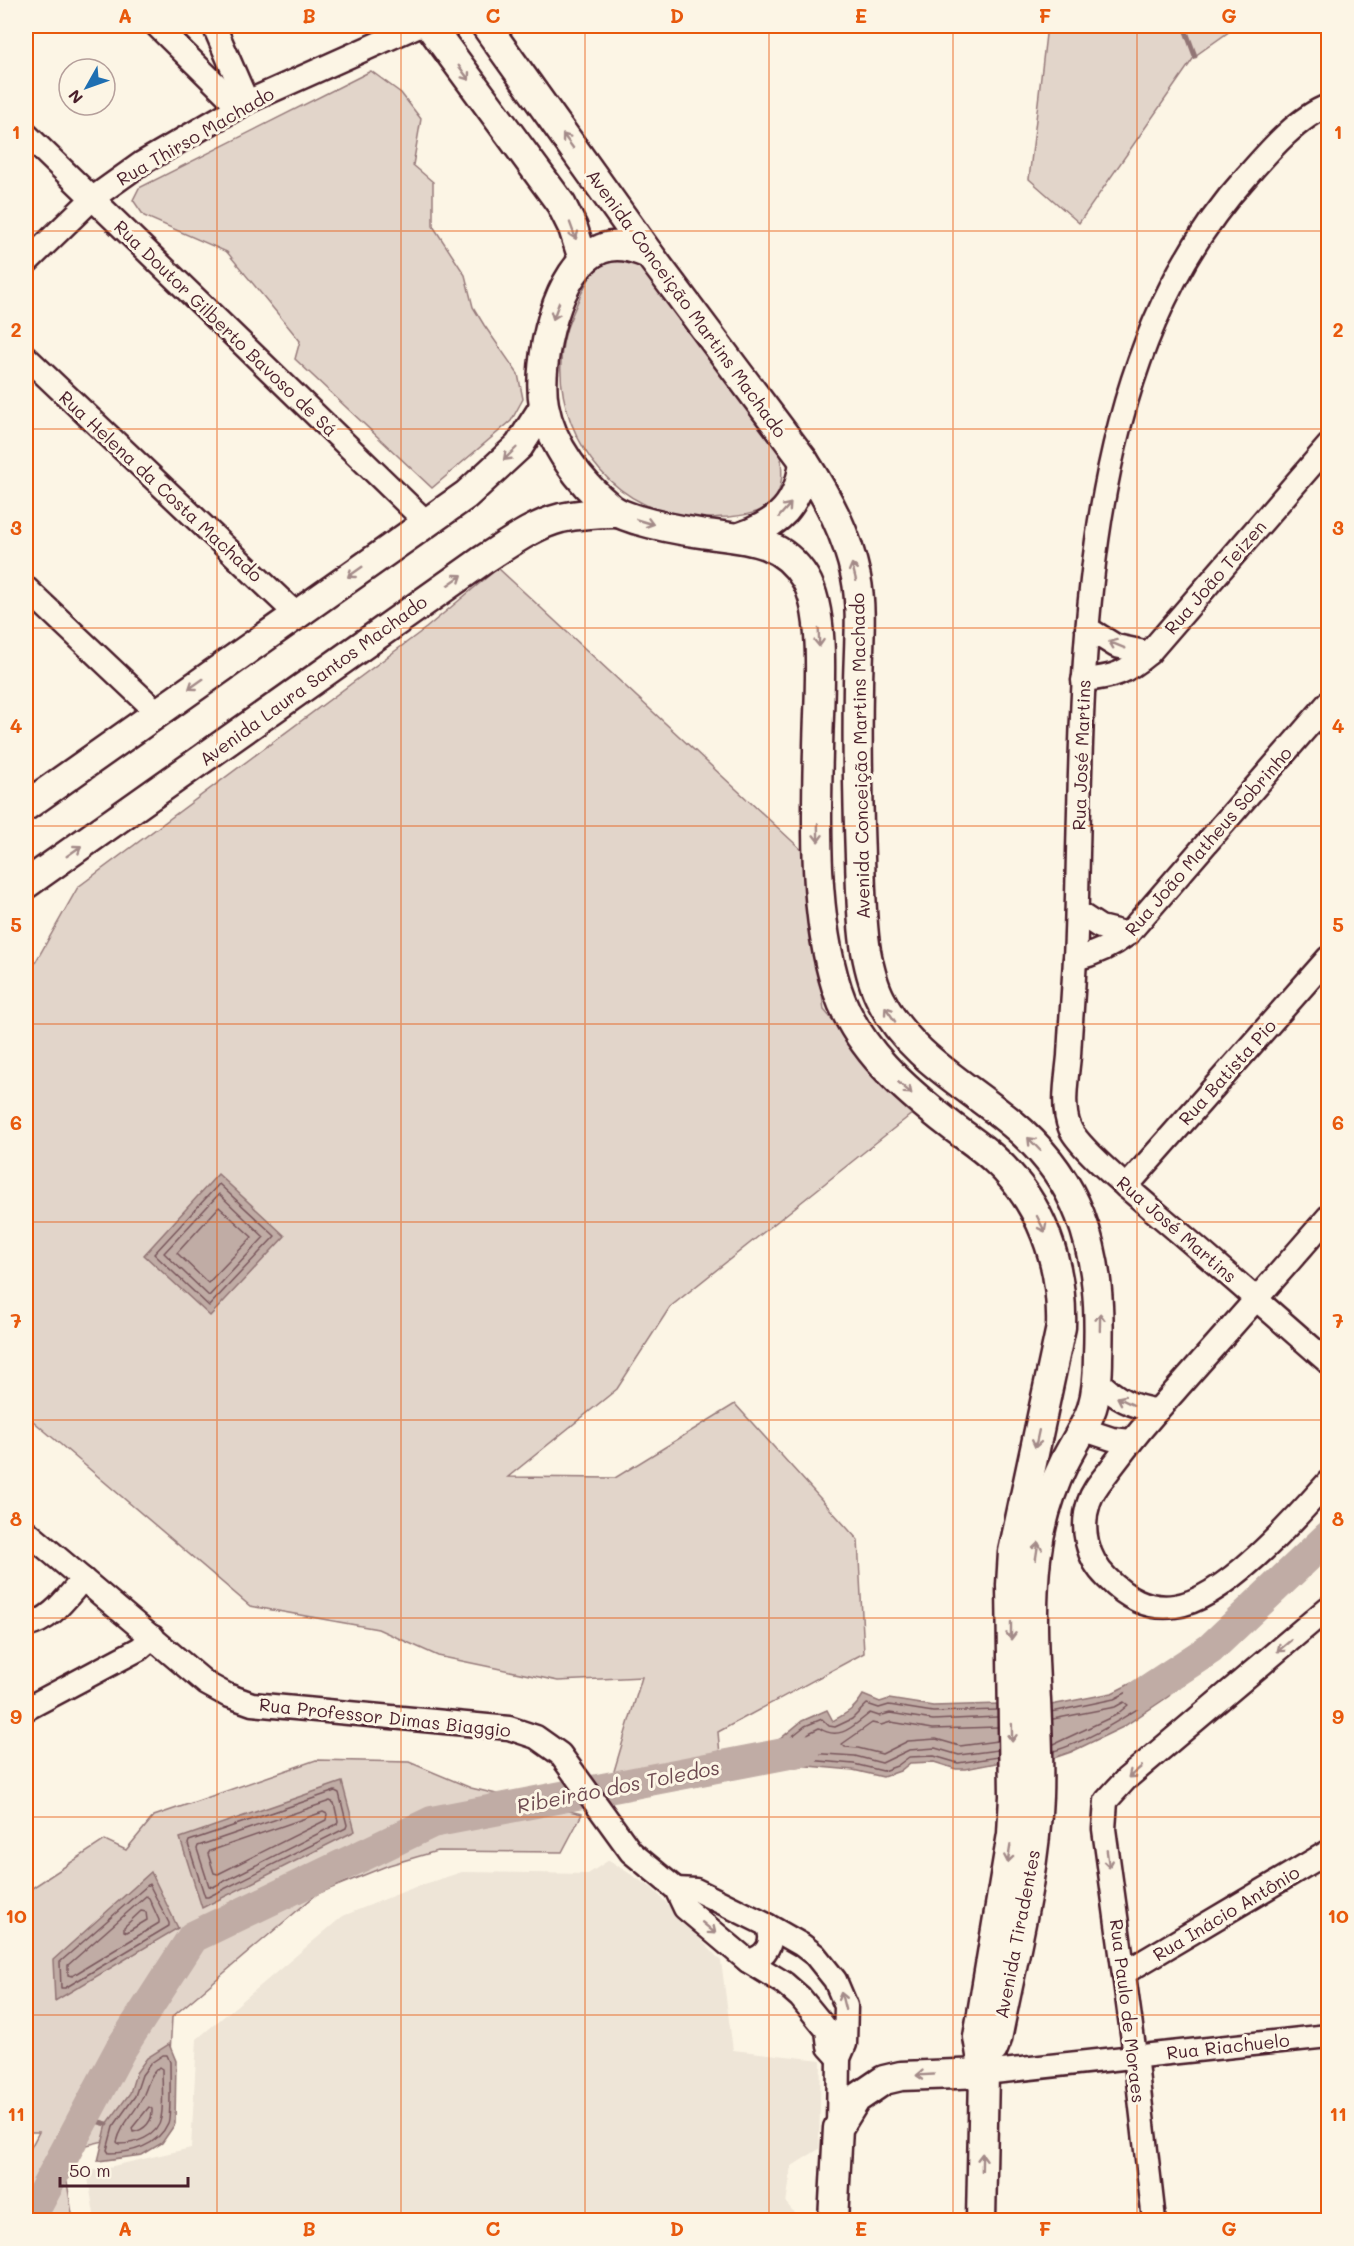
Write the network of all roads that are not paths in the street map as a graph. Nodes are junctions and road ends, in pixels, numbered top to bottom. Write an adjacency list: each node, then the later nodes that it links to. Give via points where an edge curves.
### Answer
1 (157, 26): 6 (street)
2 (214, 26): 6 (street)
3 (417, 26): 6 (street, Rua Thirso Machado)
4 (430, 26): 11 (main road, one-way to 11, via 561,204)
5 (486, 26): 10 (main road, Avenida Conceição Martins Machado, one-way to 5)
6 (243, 104): 9 (street, Rua Thirso Machado, via 142,163)
7 (1329, 106): 22 (street, Rua José Martins, via 1316,111 1269,151 1232,192 1195,242 1165,298 1136,373 1118,435 1093,569)
8 (26, 134): 9 (street, Rua Doutor Gilberto Bavoso de Sá)
9 (93, 198): 12 (street, Rua Thirso Machado); 18 (street, Rua Doutor Gilberto Bavoso de Sá)
10 (649, 254): 11 (main road, via 614,246); 16 (main road, Avenida Conceição Martins Machado)
11 (583, 259): 14 (main road, Avenida Conceição Martins Machado, one-way to 14, via 554,312 545,345)
12 (26, 263)
13 (26, 357): 21 (street, Rua Helena da Costa Machado)
14 (544, 407): 17 (main road, Avenida Conceição Martins Machado, via 564,454 597,496); 18 (main road, one-way to 18, via 513,452 466,495)
15 (1329, 446): 23 (street, Rua João Teizen)
16 (804, 461): 19 (main road, one-way to 16, via 772,523 785,512 799,488); 38 (main road, Avenida Conceição Martins Machado, one-way to 16, via 1097,1280 1079,1212 1059,1173 1019,1129 923,1054 881,1000 872,974 861,911 857,581 843,532 827,496)
17 (616, 513): 19 (main road, Avenida Conceição Martins Machado, one-way to 19, via 678,530); 28 (main road, Avenida Laura Santos Machado, one-way to 17, via 483,560 558,519)
18 (426, 522): 21 (main road, one-way to 21)
19 (740, 537): 36 (main road, Avenida Conceição Martins Machado, one-way to 36, via 767,544 787,556 805,578 816,605 820,637 819,865 824,932 838,993 855,1028 879,1061 901,1085 992,1156 1016,1181 1032,1206 1048,1236 1057,1268 1062,1310)
20 (26, 588): 26 (street)
21 (296, 614): 26 (main road, one-way to 26)
22 (1087, 628): 23 (street, one-way to 22, via 1116,646); 24 (street, Rua José Martins)
23 (1149, 654): 24 (street, Rua João Teizen, via 1127,671)
24 (1083, 680): 29 (street, Rua José Martins)
25 (1329, 703): 30 (street, Rua João Matheus Sobrinho)
26 (157, 712): 27 (main road)
27 (26, 806)
28 (26, 885)
29 (1077, 912): 30 (street, via 1100,927); 32 (street, Rua José Martins)
30 (1128, 934): 32 (street, Rua João Matheus Sobrinho, via 1113,946)
31 (1329, 958): 33 (street, Rua Batista Pio)
32 (1075, 959): 33 (street, Rua José Martins, via 1068,1122 1077,1139)
33 (1126, 1187): 35 (street, Rua José Martins)
34 (1329, 1217): 35 (street)
35 (1257, 1299): 37 (street, Rua José Martins); 39 (street)
36 (1055, 1361): 40 (main road, via 1058,1405 1070,1422); 48 (main road, Avenida Conceição Martins Machado, one-way to 48, via 1013,1552 1011,1585)
37 (1329, 1362)
38 (1097, 1380): 39 (street, one-way to 38, via 1126,1403); 40 (main road, Avenida Conceição Martins Machado, via 1093,1406)
39 (1158, 1410): 41 (street)
40 (1082, 1430): 41 (street); 48 (main road, Avenida Conceição Martins Machado, one-way to 40, via 1036,1552 1048,1501)
41 (1131, 1441): 42 (street, via 1094,1491 1086,1516 1086,1535 1090,1553 1103,1574 1130,1597 1151,1605 1188,1603 1236,1575)
42 (1329, 1482)
43 (26, 1531): 44 (street, Rua Professor Dimas Biaggio)
44 (83, 1579): 46 (street, via 51,1615); 47 (street, Rua Professor Dimas Biaggio)
45 (1329, 1608): 55 (street, Rua Paulo de Moraes, one-way to 55, via 1126,1779 1106,1801 1104,1829)
46 (26, 1626)
47 (153, 1637): 49 (street, via 140,1648); 52 (street, Rua Professor Dimas Biaggio, via 207,1684 252,1704 509,1728 536,1737 560,1754 631,1852)
48 (1022, 1673): 50 (main road, Avenida Conceição Martins Machado)
49 (26, 1709)
50 (1026, 1793): 59 (main road, Avenida Tiradentes, via 1036,1827 997,2039)
51 (1329, 1852): 55 (street, Rua Inácio Antônio)
52 (676, 1889): 53 (street, via 696,1890); 54 (street, one-way to 54, via 685,1908)
53 (767, 1925): 54 (street, via 770,1945 761,1956); 58 (street, one-way to 53, via 845,2044 846,2007 835,1980 814,1954)
54 (748, 1961): 58 (street, via 800,1997 827,2030 829,2047)
55 (1124, 1973): 57 (street, Rua Paulo de Moraes)
56 (1329, 2036): 57 (street, Rua Riachuelo)
57 (1135, 2055): 59 (street, Rua Riachuelo); 63 (street, Rua Paulo de Moraes)
58 (839, 2058): 60 (street)
59 (984, 2073): 60 (main road, one-way to 60, via 884,2080 856,2099); 62 (main road, Avenida Tiradentes, one-way to 59)
60 (838, 2128): 61 (main road)
61 (833, 2220)
62 (981, 2220)
63 (1154, 2220)

